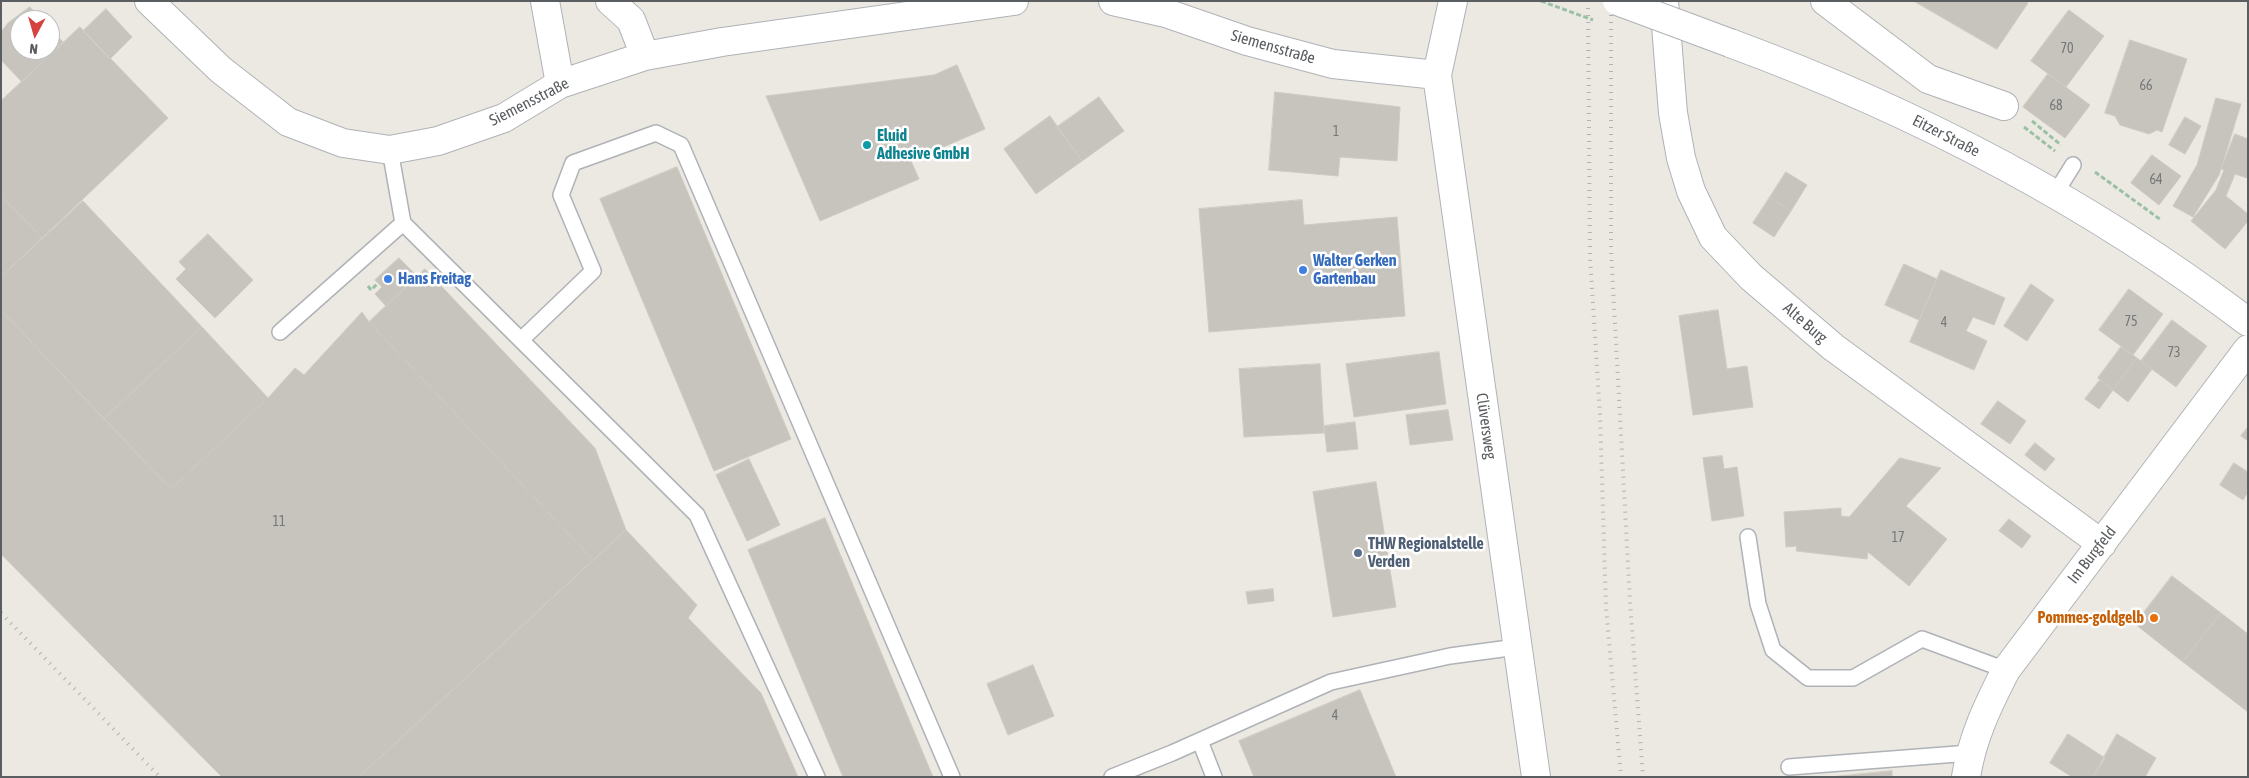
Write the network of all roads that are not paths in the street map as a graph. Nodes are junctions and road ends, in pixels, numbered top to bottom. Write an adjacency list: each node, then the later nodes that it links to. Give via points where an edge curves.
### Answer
1 (149, 1): 14 (street, Siemensstraße, via 221,70 288,122 342,143)
2 (546, 1): 12 (street)
3 (610, 1): 10 (street, via 631,20)
4 (1014, 1): 10 (street, Siemensstraße)
5 (1113, 1): 11 (street, Siemensstraße, via 1166,13 1247,41 1333,64)
6 (1453, 1): 11 (street)
7 (1617, 1): 16 (street, Eitzer Straße, bridge, via 1797,67 1913,119)
8 (1664, 1): 23 (street, Alte Burg, via 1673,113 1681,158 1691,191 1713,237 1752,277 1833,347)
9 (1825, 1): 13 (street, via 1928,79)
10 (645, 56): 12 (street, Siemensstraße)
11 (1437, 75): 24 (street, Clüversweg)
12 (560, 84): 14 (street, Siemensstraße, via 504,118 438,141)
13 (2015, 111)
14 (390, 150): 17 (lane)
15 (2073, 164): 16 (lane)
16 (2055, 194): 18 (street, Eitzer Straße, via 2148,252)
17 (402, 222): 19 (lane); 20 (lane)
18 (2248, 322)
19 (280, 332)
20 (521, 340): 29 (lane, via 697,515); 30 (lane, via 593,271 561,195 573,163 656,133 681,145)
21 (2248, 349): 23 (street, Im Burgfeld)
22 (1748, 537): 25 (lane, via 1758,604 1773,650 1808,678 1853,678 1922,639)
23 (2102, 544): 25 (street, Im Burgfeld)
24 (1517, 647): 26 (lane, via 1450,656 1331,682); 33 (street, Clüversweg)
25 (2006, 670): 27 (street, Im Burgfeld, via 1985,710)
26 (1200, 741): 31 (lane); 32 (lane)
27 (1968, 765): 28 (lane)
28 (1789, 767)
29 (817, 777)
30 (952, 777)
31 (1112, 777)
32 (1214, 777)
33 (1536, 777)

